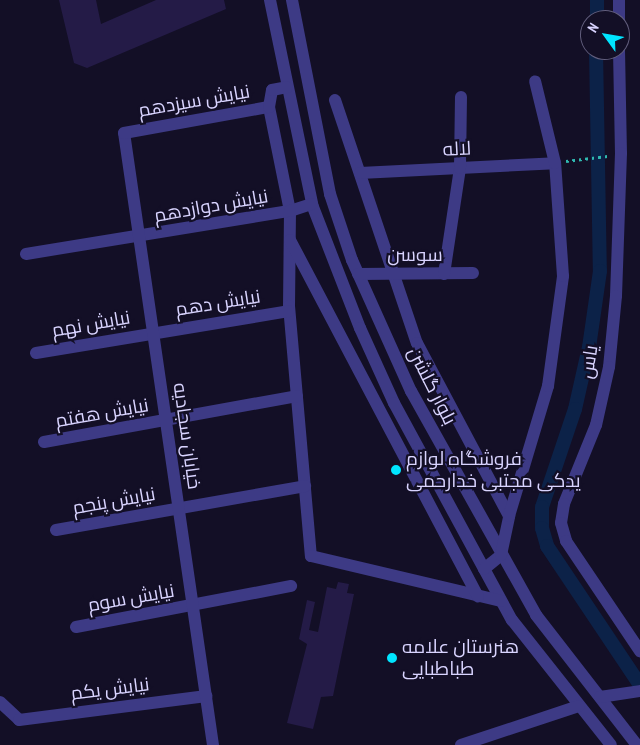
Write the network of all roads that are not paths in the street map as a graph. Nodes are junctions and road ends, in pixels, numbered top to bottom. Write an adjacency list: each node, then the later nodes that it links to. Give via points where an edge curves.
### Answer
1 (270, 0): 5 (street)
2 (292, 0): 19 (street, بلوار گلشن, via 330,194)
3 (619, 60): 39 (street, یاس, via 622,153 616,296 609,367 596,425 564,504 561,523 566,541)
4 (535, 81): 10 (street)
5 (287, 87): 8 (street, نیایش سیزدهم, via 272,90); 13 (street)
6 (461, 97): 11 (street)
7 (335, 100): 12 (street)
8 (269, 107): 9 (street, نیایش سیزدهم); 14 (street)
9 (124, 133): 15 (street, خیابان سجادیه)
10 (555, 163): 11 (street, لاله); 30 (street, via 563,276 548,386)
11 (460, 168): 12 (street, لاله); 21 (street)
12 (360, 174): 20 (street)
13 (312, 204): 14 (street, نیایش دوازدهم); 33 (street, via 336,275 394,403)
14 (290, 211): 15 (street, نیایش دوازدهم); 16 (street)
15 (139, 237): 17 (street, نیایش دوازدهم); 23 (street, خیابان سجادیه)
16 (290, 238): 22 (street); 35 (street)
17 (26, 254)
18 (473, 273): 21 (street, سوسن)
19 (358, 274): 20 (street, سوسن); 32 (street, بلوار گلشن, via 411,391)
20 (394, 274): 21 (street, سوسن); 30 (street, via 417,342)
21 (444, 274)
22 (289, 311): 23 (street, نیایش دهم); 25 (street)
23 (153, 332): 24 (street, نیایش نهم); 26 (street, خیابان سجادیه)
24 (36, 353)
25 (297, 396): 26 (street, نیایش هفتم); 28 (street)
26 (166, 421): 27 (street, نیایش هفتم); 29 (street, خیابان سجادیه)
27 (44, 442)
28 (305, 486): 29 (street, نیایش پنجم); 35 (street, via 311,556)
29 (179, 509): 31 (street, نیایش پنجم); 37 (street, خیابان سجادیه)
30 (509, 516): 32 (street)
31 (56, 530)
32 (501, 555): 33 (street); 42 (street, بلوار گلشن, via 536,615)
33 (484, 569): 36 (street)
34 (291, 586): 37 (street, نیایش سوم)
35 (478, 596): 36 (street)
36 (501, 601): 44 (street, via 527,641)
37 (193, 605): 38 (street, نیایش سوم); 41 (street, خیابان سجادیه)
38 (76, 627)
39 (640, 651)
40 (640, 691): 42 (street)
41 (206, 696): 43 (street, نیایش یکم, via 19,720); 45 (street, خیابان سجادیه)
42 (600, 697): 48 (street, بلوار گلشن)
43 (0, 702)
44 (579, 706): 46 (street); 47 (street)
45 (213, 745)
46 (461, 745)
47 (611, 745)
48 (637, 745)

